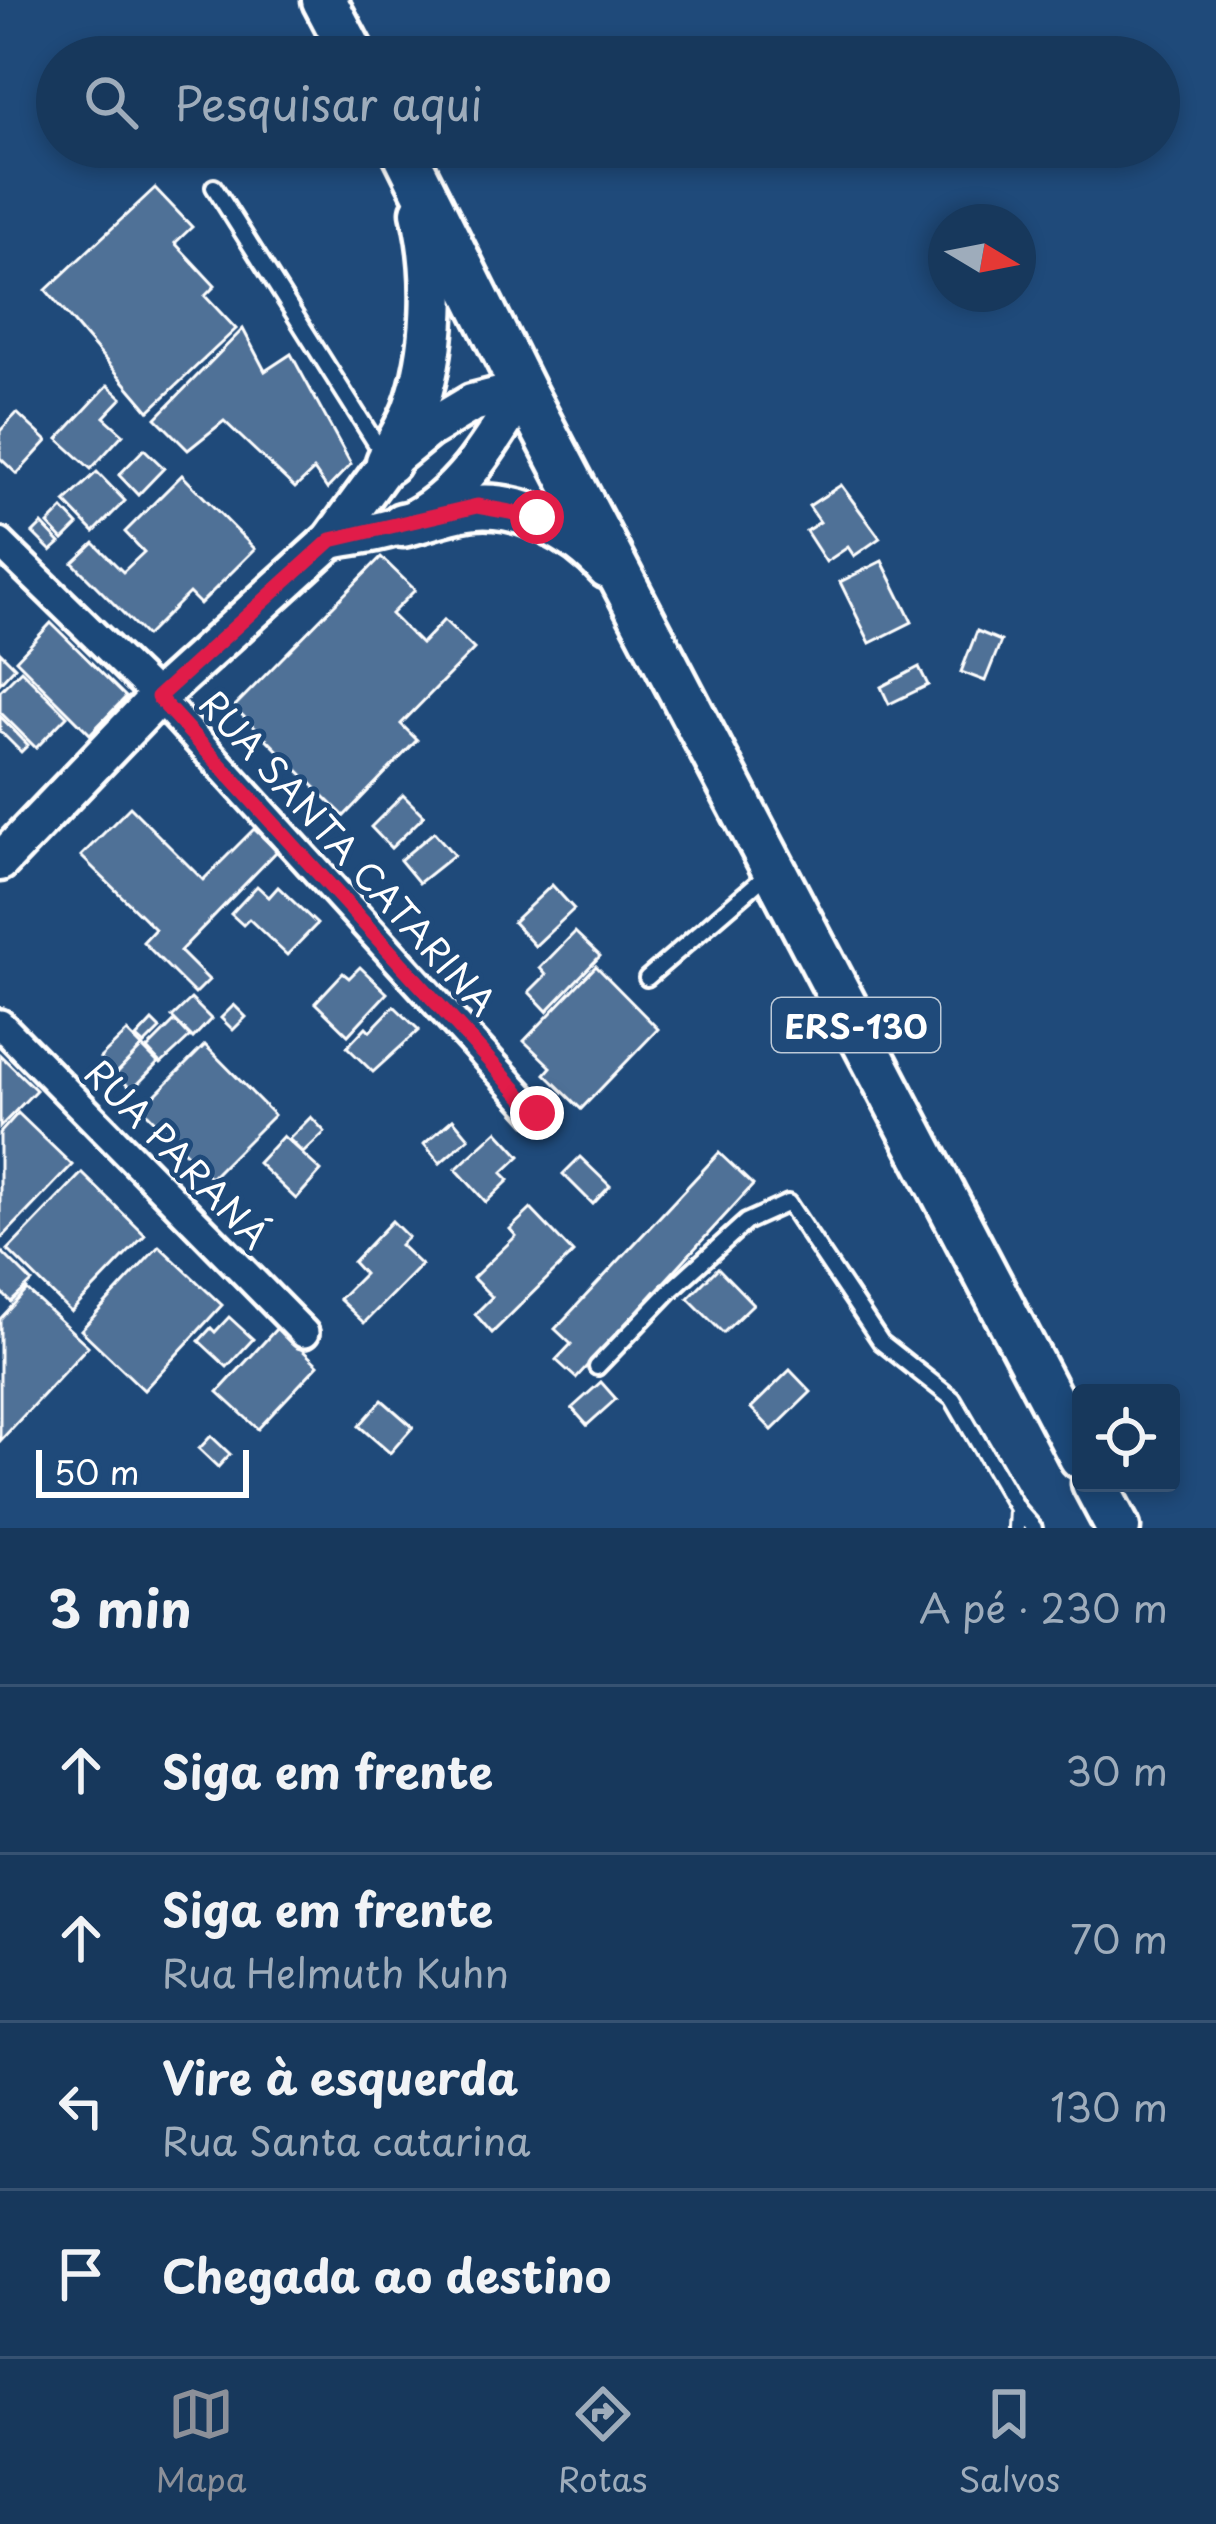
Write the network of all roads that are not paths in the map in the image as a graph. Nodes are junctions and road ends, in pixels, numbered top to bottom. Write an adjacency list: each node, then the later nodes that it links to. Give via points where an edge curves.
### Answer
1 (324, 0): 2 (main road)
2 (343, 36)
3 (409, 168): 7 (main road, via 432,283 428,346 415,409)
4 (412, 168): 6 (main road, ERS-130)
5 (214, 187): 7 (lane)
6 (523, 390): 7 (main road, via 472,403); 8 (main road, via 484,456); 11 (main road, ERS-130)
7 (388, 462): 9 (main road)
8 (402, 525): 9 (main road); 11 (main road, via 477,506 537,517 591,547)
9 (331, 540): 12 (main road)
10 (0, 543): 12 (street, RUA SANTA CATARINA)
11 (630, 594): 14 (main road, ERS-130)
12 (158, 697): 13 (main road); 17 (street, RUA SANTA CATARINA)
13 (0, 862)
14 (774, 868): 15 (lane); 20 (main road, ERS-130)
15 (647, 978)
16 (0, 1024): 18 (street, RUA PARANÁ)
17 (537, 1113)
18 (304, 1333)
19 (597, 1367): 22 (lane, via 746,1222 788,1203 881,1342 953,1399)
20 (1072, 1440)
21 (1099, 1492): 25 (main road)
22 (1017, 1509): 23 (lane); 24 (lane)
23 (1016, 1528)
24 (1034, 1528)
25 (1118, 1528)

